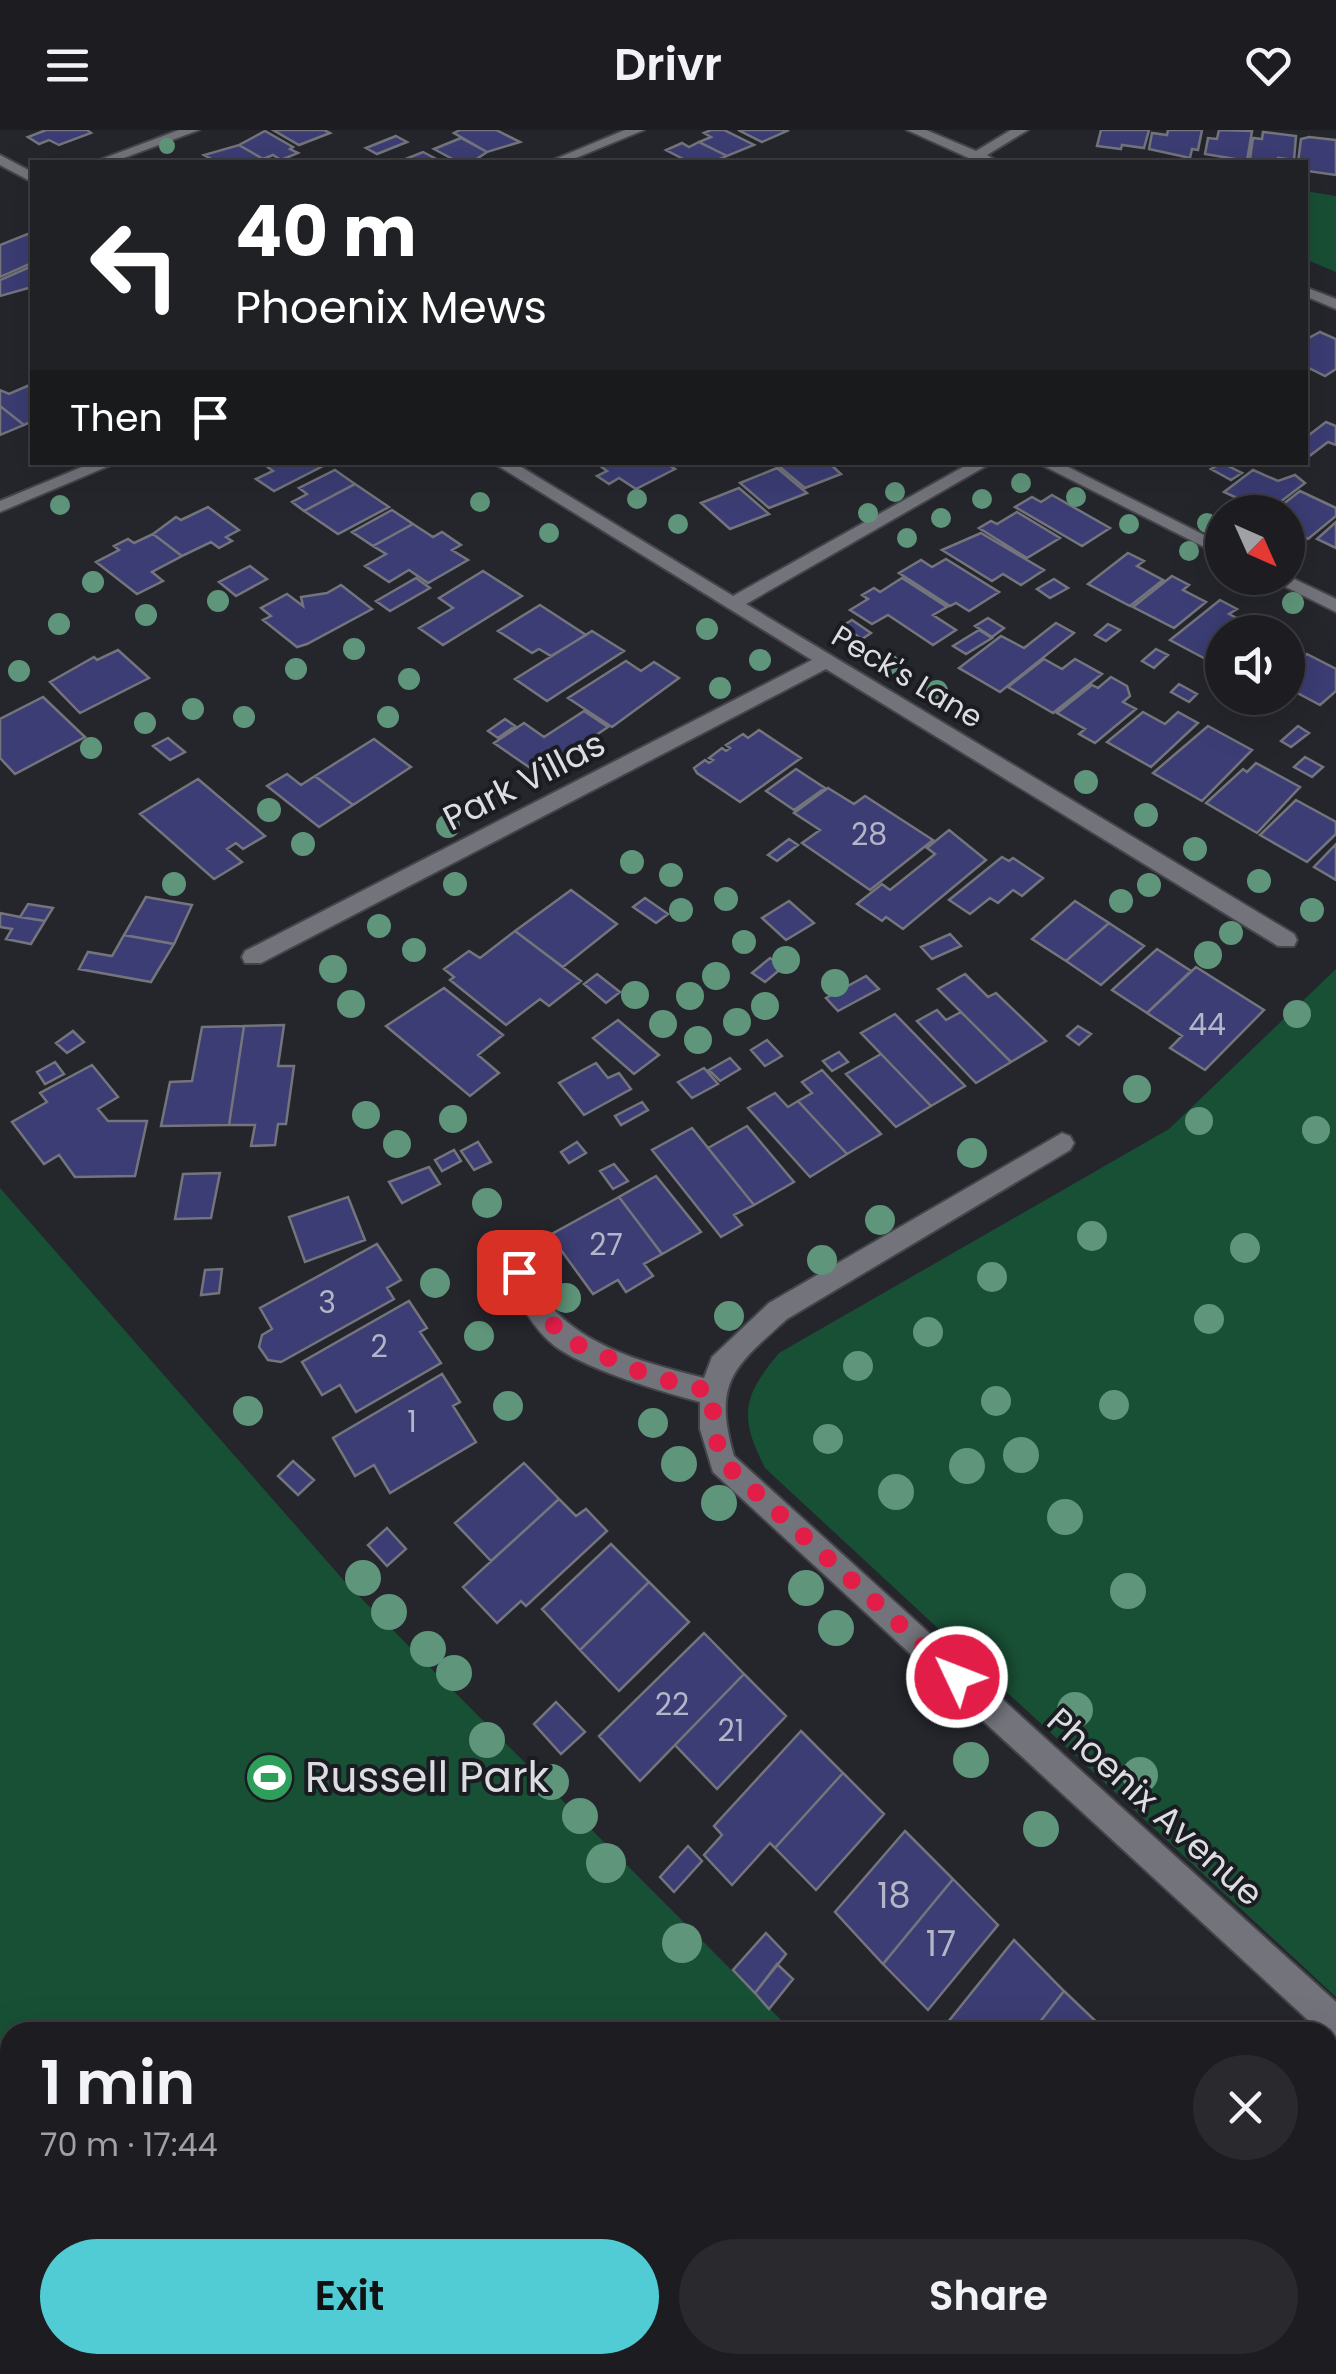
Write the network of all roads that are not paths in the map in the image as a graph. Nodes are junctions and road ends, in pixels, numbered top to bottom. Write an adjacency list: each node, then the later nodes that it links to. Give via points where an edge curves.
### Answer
1 (192, 130): 7 (street)
2 (637, 130): 8 (street)
3 (914, 130): 5 (street)
4 (1020, 130): 5 (street)
5 (976, 156): 9 (street)
6 (0, 159): 10 (street)
7 (107, 160)
8 (560, 160)
9 (987, 160)
10 (30, 177)
11 (1308, 292): 12 (street)
12 (1336, 304)
13 (103, 465): 17 (street)
14 (505, 465): 20 (street, Peck's Lane)
15 (980, 465): 20 (street)
16 (1050, 465): 18 (street)
17 (0, 507)
18 (1205, 542)
19 (1305, 591): 21 (street)
20 (732, 604): 22 (street, Peck's Lane)
21 (1336, 606)
22 (824, 662): 23 (street, Peck's Lane); 24 (street, Park Villas)
23 (1286, 940)
24 (253, 958)
25 (1062, 1144): 27 (street, via 778,1311 721,1365)
26 (519, 1272): 27 (street, via 529,1298 567,1340 650,1376)
27 (713, 1392): 28 (street, Phoenix Avenue, via 713,1430 724,1463)
28 (1334, 2022)

